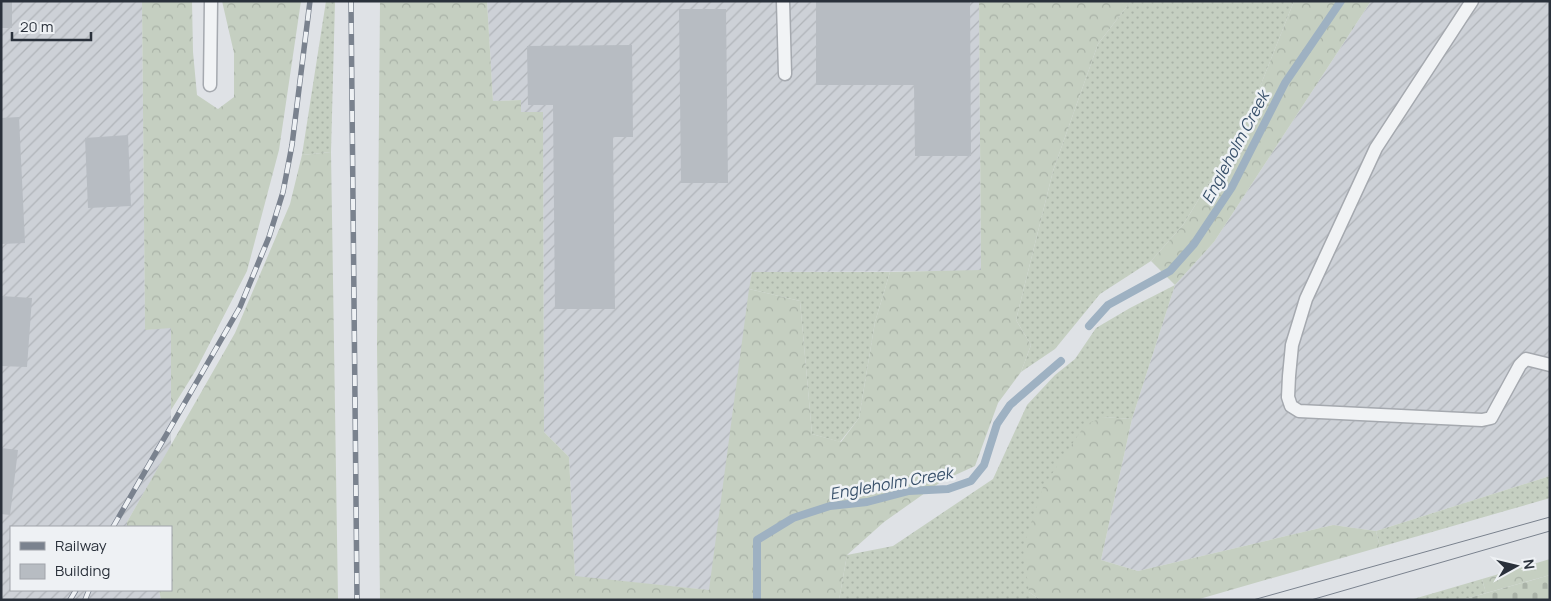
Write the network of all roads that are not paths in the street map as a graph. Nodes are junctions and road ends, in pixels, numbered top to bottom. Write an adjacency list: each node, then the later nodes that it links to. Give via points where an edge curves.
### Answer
1 (210, 1): 5 (lane)
2 (783, 1): 4 (lane)
3 (1472, 1): 6 (lane, via 1376,148 1306,299 1292,345 1288,397 1291,406 1299,411 1482,420 1491,418 1526,359)
4 (785, 74)
5 (210, 85)
6 (1550, 365)

